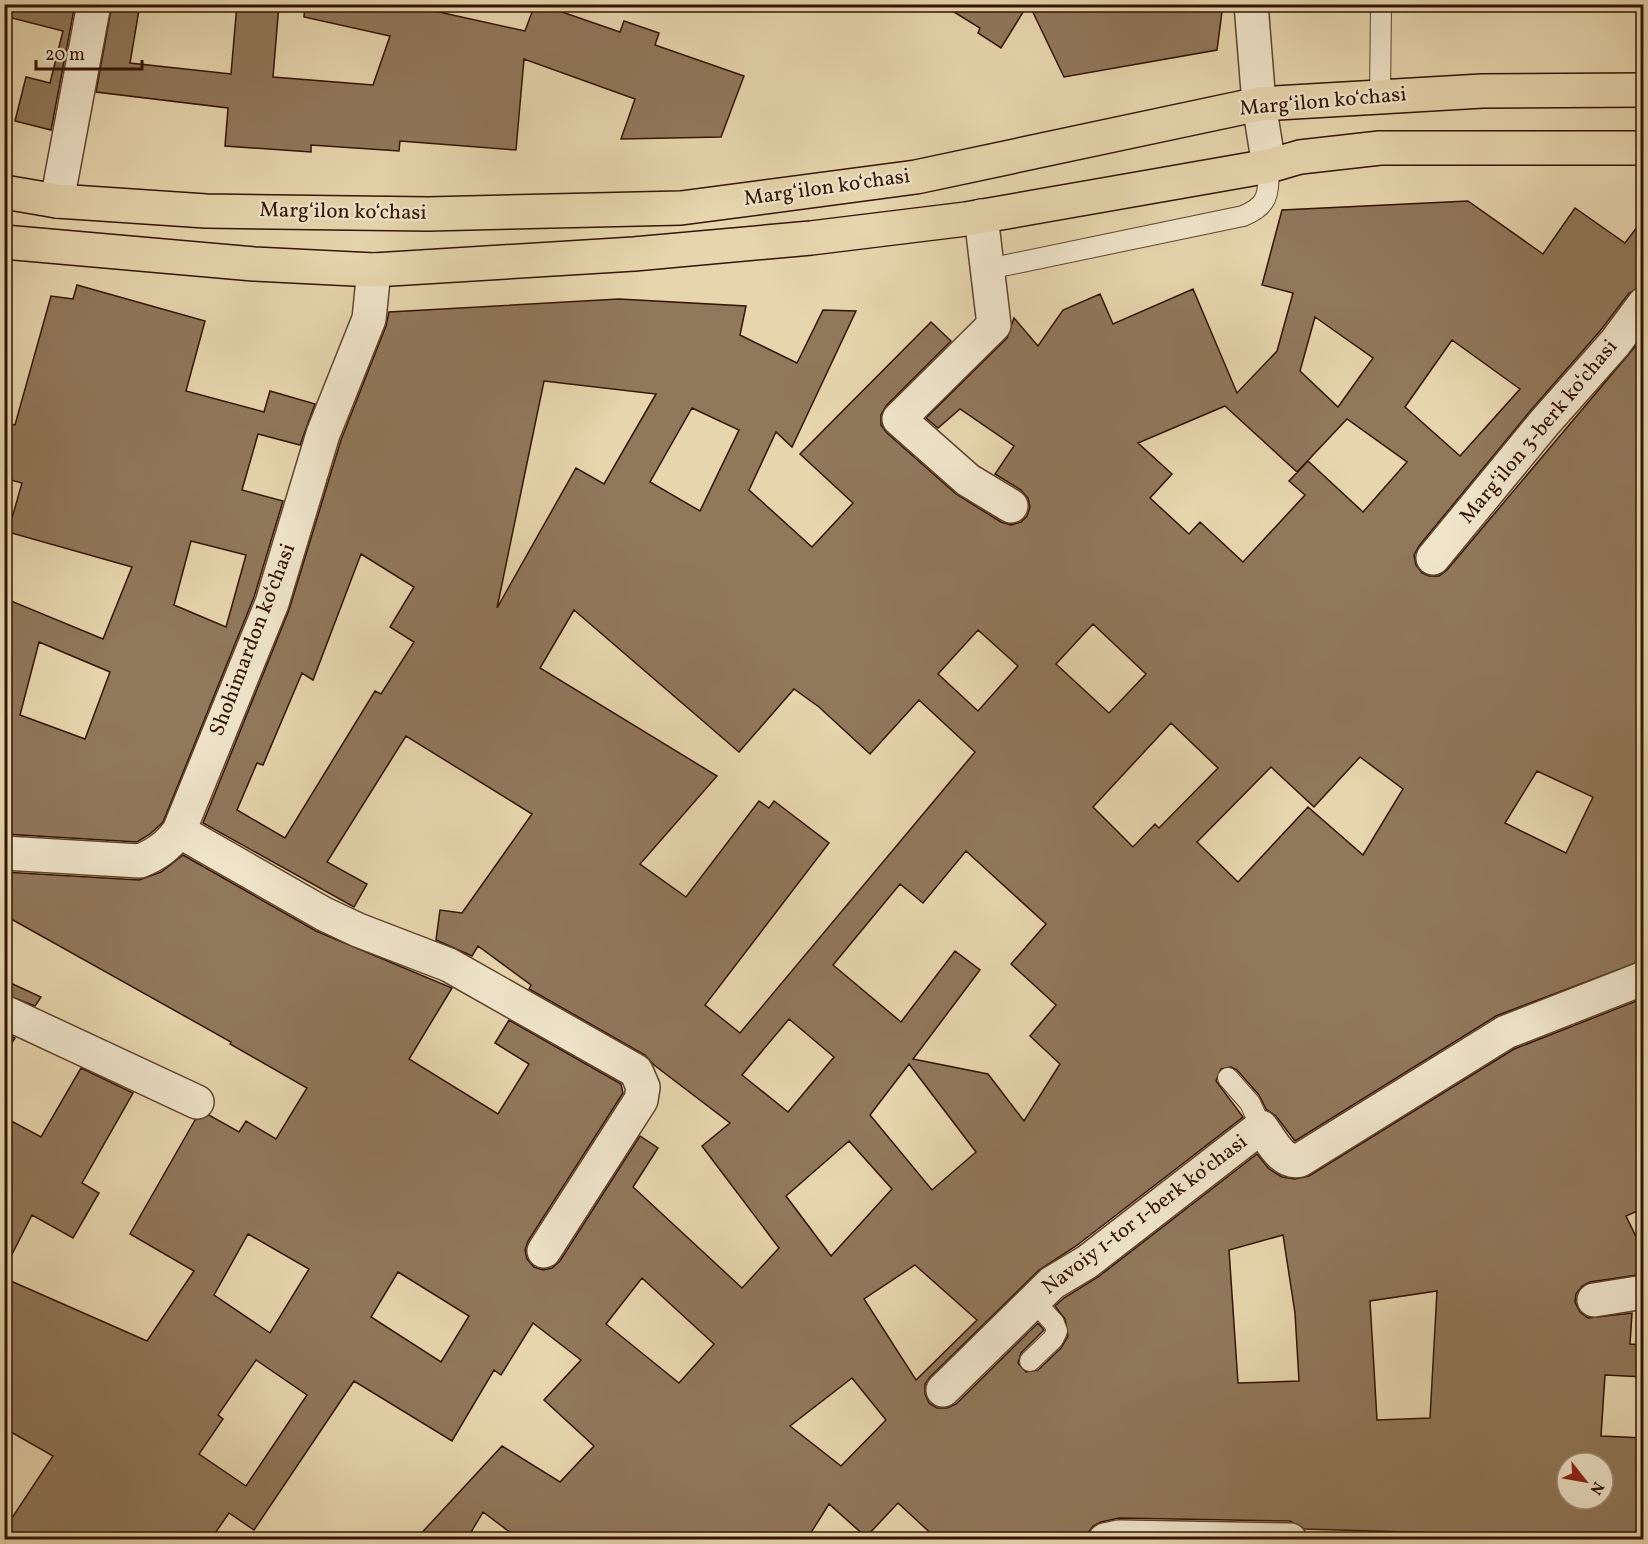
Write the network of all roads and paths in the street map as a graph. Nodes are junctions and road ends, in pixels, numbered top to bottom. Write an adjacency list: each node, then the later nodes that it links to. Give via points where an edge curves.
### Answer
1 (94, 4): 10 (street)
2 (1251, 4): 6 (street)
3 (1381, 4): 5 (lane)
4 (1644, 90): 5 (main road, Margʻilon koʻchasi, via 1482,91)
5 (1380, 97): 6 (main road, Margʻilon koʻchasi)
6 (1259, 104): 8 (street); 10 (main road, Margʻilon koʻchasi, via 916,177 681,208 428,214 206,211)
7 (1644, 148): 8 (main road, Margʻilon koʻchasi, via 1380,148)
8 (1269, 166): 11 (main road, Margʻilon koʻchasi); 13 (lane, via 1265,201 1258,210 1243,216)
9 (4, 192): 10 (main road, Margʻilon koʻchasi)
10 (57, 201)
11 (981, 216): 13 (street); 14 (main road, Margʻilon koʻchasi, via 728,245)
12 (4, 242): 14 (main road, Margʻilon koʻchasi, via 254,264)
13 (988, 269): 16 (street, via 994,320 991,331 899,419 968,480)
14 (374, 270): 18 (street, Shohimardon koʻchasi, via 369,319 323,434 272,603)
15 (1644, 304): 17 (street, Margʻilon 3-berk koʻchasi, via 1615,344)
16 (1011, 506)
17 (1433, 558)
18 (179, 831): 19 (street, Shohimardon koʻchasi, via 170,844 140,861); 25 (street, via 324,914 449,965 636,1071 643,1088 641,1100)
19 (4, 853)
20 (1644, 978): 24 (street, Navoiy 1-tor 1-berk koʻchasi, via 1506,1032 1300,1161 1284,1158)
21 (4, 1012): 23 (street)
22 (1228, 1078): 24 (lane, via 1250,1103)
23 (197, 1102)
24 (1261, 1127): 28 (street, Navoiy 1-tor 1-berk koʻchasi)
25 (544, 1251)
26 (1644, 1292): 27 (street)
27 (1594, 1300)
28 (1034, 1301): 29 (lane, via 1057,1331); 30 (street, Navoiy 1-tor 1-berk koʻchasi)
29 (1030, 1361)
30 (943, 1390)
31 (1105, 1539): 32 (street)
32 (1290, 1539)

